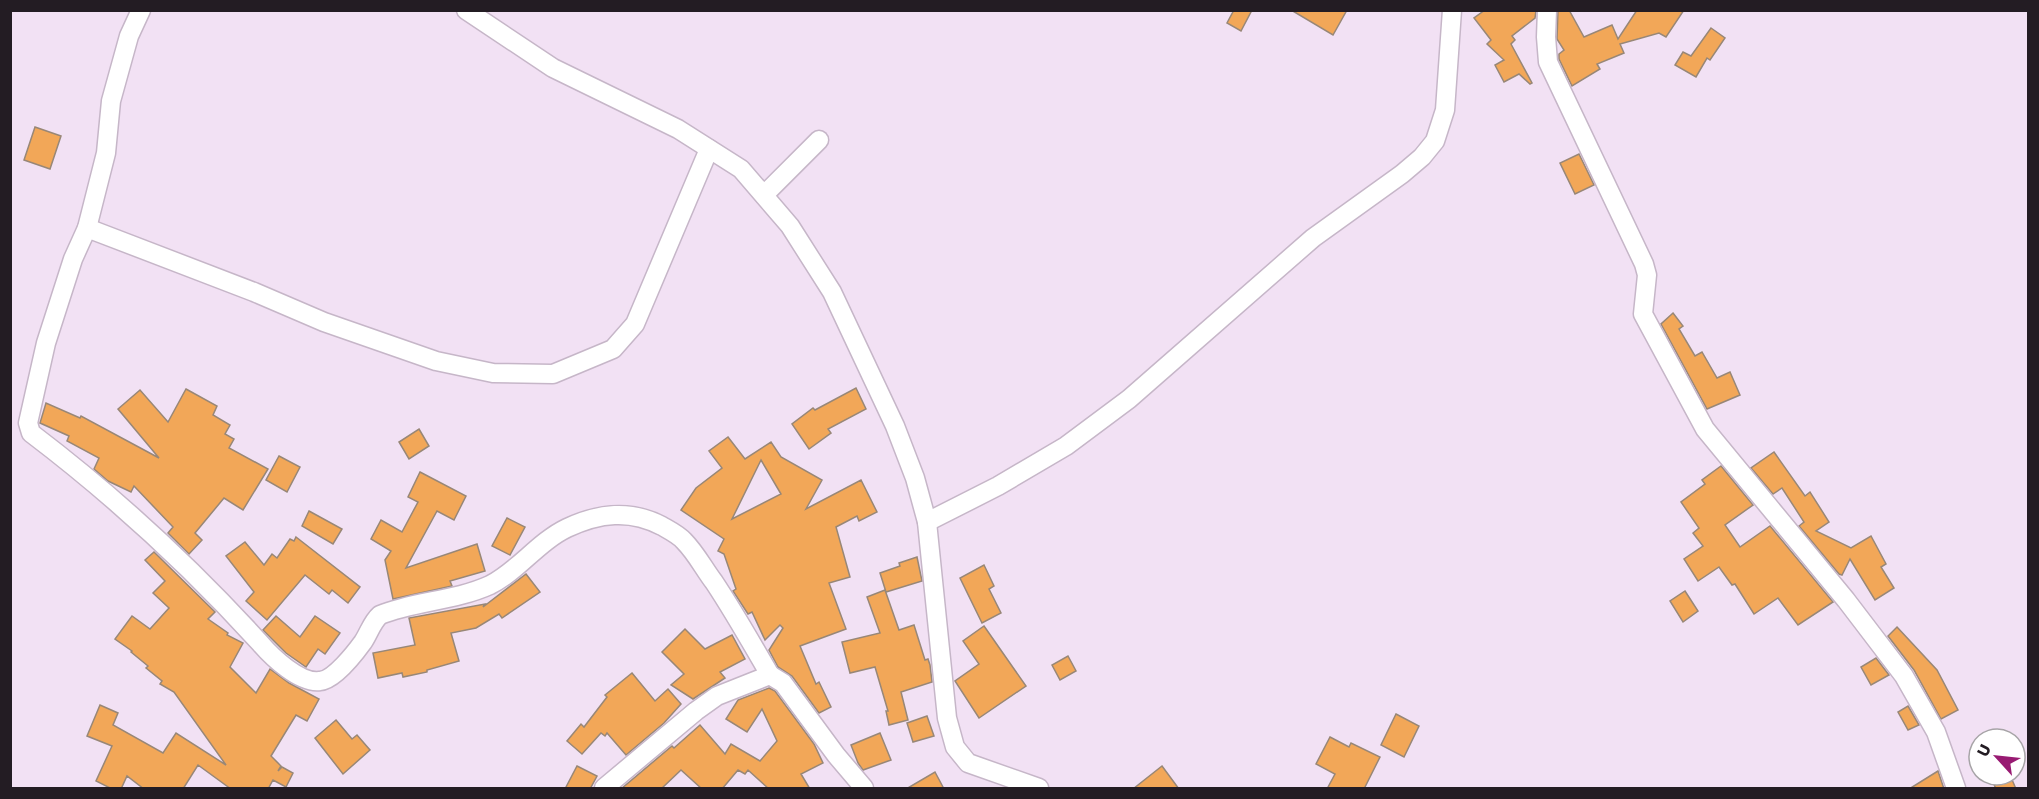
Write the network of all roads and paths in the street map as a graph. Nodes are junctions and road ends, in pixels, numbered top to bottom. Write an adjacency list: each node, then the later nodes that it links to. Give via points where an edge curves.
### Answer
1 (141, 10): 8 (street, via 129,36 111,101 106,153)
2 (466, 10): 6 (street, via 553,68 678,129)
3 (1452, 10): 9 (street, via 1445,110 1435,141 1422,157 1313,238 1129,399 1066,446)
4 (1548, 10): 14 (street, via 1548,62 1644,264 1647,275 1643,314 1705,429 1904,676 1936,732)
5 (819, 140): 7 (street)
6 (709, 149): 7 (street, via 741,169); 8 (street, via 635,324 613,349 553,374 493,373 436,361 324,322)
7 (764, 195): 9 (street, via 790,226 832,292 895,426)
8 (87, 228): 10 (street, via 46,343 28,423 31,433 129,512 216,595 271,655 292,671 309,680 324,681 344,664 381,615 474,591 492,583 565,529 603,515 620,514 648,519 684,540)
9 (927, 522): 13 (street, via 947,718 955,747 968,763)
10 (770, 675): 11 (street, via 717,696); 12 (street, via 783,683)
11 (604, 789)
12 (864, 789)
13 (1039, 789)
14 (1956, 789)

